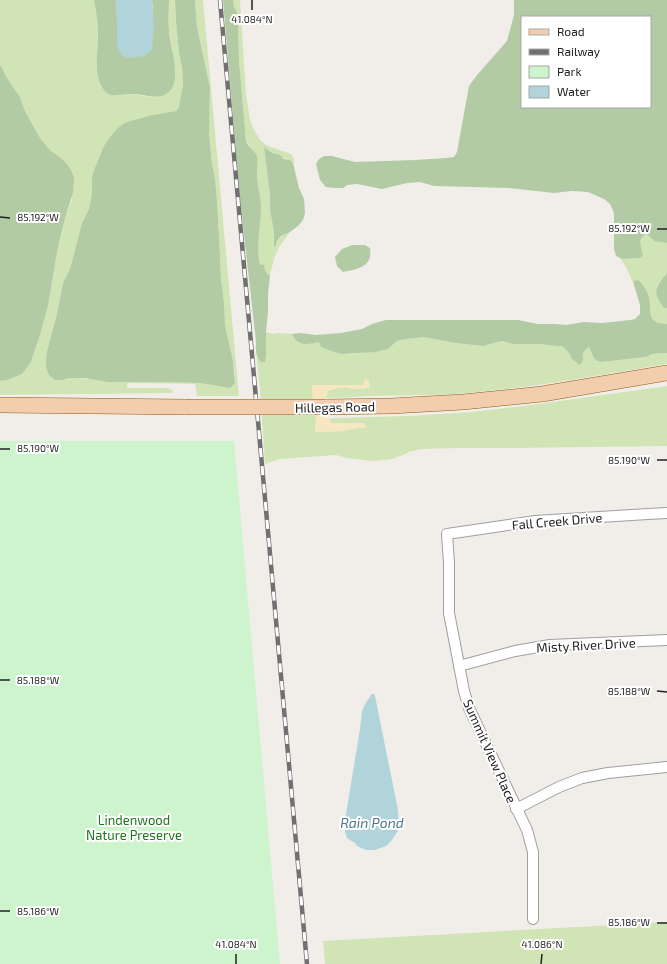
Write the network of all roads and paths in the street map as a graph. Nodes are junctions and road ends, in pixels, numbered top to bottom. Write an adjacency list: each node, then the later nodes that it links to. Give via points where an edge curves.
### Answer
1 (667, 373): 2 (main road, Hillegas Road, bridge, via 542,394 391,406)
2 (0, 405)
3 (667, 513): 4 (street, Fall Creek Drive, via 537,521)
4 (447, 534): 6 (street, Summit View Place, via 449,613)
5 (667, 640): 6 (street, Misty River Drive, via 550,645 515,651)
6 (459, 666): 8 (street, Summit View Place, via 469,708)
7 (667, 766): 8 (street, via 582,778)
8 (516, 809): 9 (street, Summit View Place, via 527,830 533,852)
9 (532, 919)

